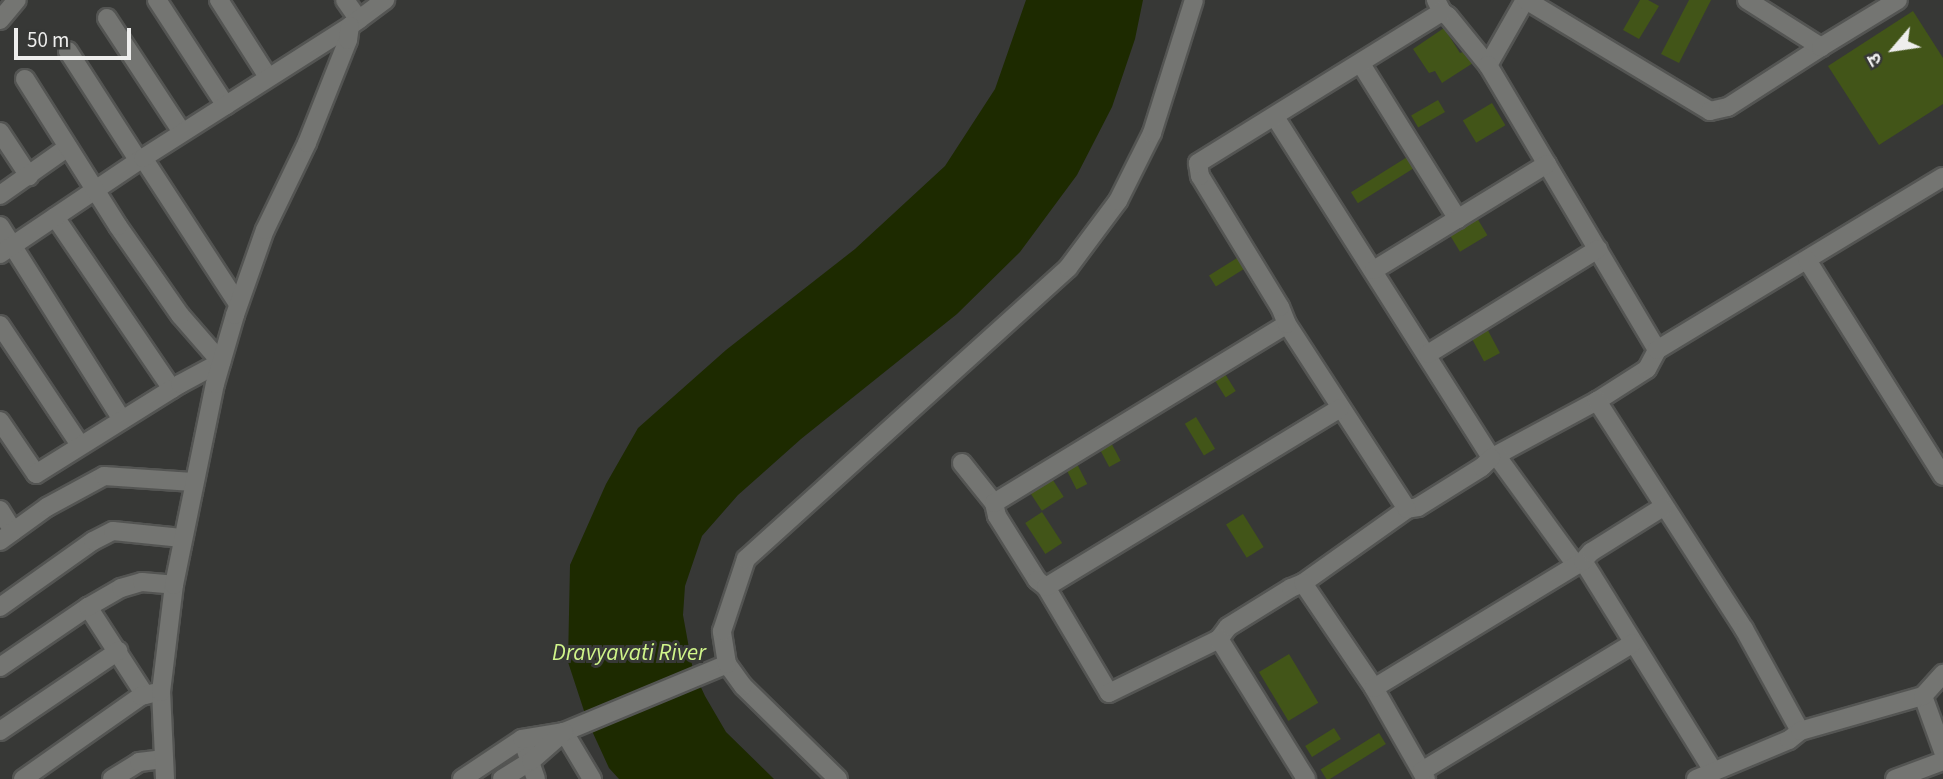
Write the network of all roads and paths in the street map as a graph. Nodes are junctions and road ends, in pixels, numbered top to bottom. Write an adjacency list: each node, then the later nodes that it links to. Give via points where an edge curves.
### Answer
1 (17, 0): 13 (street)
2 (157, 0): 21 (street)
3 (219, 0): 19 (street)
4 (345, 0): 14 (street)
5 (385, 0): 14 (street)
6 (1194, 0): 70 (street, via 1152,133 1118,201 1068,268 746,559 722,631)
7 (1525, 0): 15 (street, via 1710,111 1728,107); 18 (street)
8 (1747, 0): 11 (street)
9 (1898, 0): 15 (street)
10 (1439, 6): 17 (street); 18 (street)
11 (1775, 8): 15 (street)
12 (107, 18): 24 (street)
13 (0, 20)
14 (355, 23): 19 (street); 39 (street, via 307,143 265,230)
15 (1821, 47)
16 (68, 51): 26 (street)
17 (1362, 64): 22 (street); 33 (street)
18 (1488, 65): 27 (street)
19 (268, 77): 21 (street)
20 (25, 79): 25 (street)
21 (226, 106): 24 (street)
22 (1275, 117): 38 (street); 40 (street, via 1198,163 1200,176)
23 (0, 132): 28 (street)
24 (183, 132): 26 (street)
25 (68, 147): 28 (street); 30 (street)
26 (141, 159): 30 (street); 39 (street)
27 (1547, 164): 33 (street); 35 (street)
28 (29, 176): 31 (street)
29 (1940, 186): 37 (street)
30 (96, 189): 32 (street); 44 (street, via 180,315)
31 (0, 195)
32 (55, 217): 36 (street); 45 (street)
33 (1458, 219): 38 (street)
34 (0, 226): 36 (street)
35 (1598, 249): 42 (street); 43 (street)
36 (6, 250): 48 (street)
37 (1807, 260): 42 (street); 53 (street)
38 (1374, 270): 43 (street)
39 (238, 304): 44 (street)
40 (1287, 324): 47 (street); 55 (street)
41 (0, 325): 50 (street)
42 (1657, 350): 46 (street, via 1647,369)
43 (1428, 354): 51 (street)
44 (221, 362): 45 (street); 54 (street)
45 (172, 389): 48 (street)
46 (1597, 401): 51 (street); 56 (street)
47 (1340, 408): 57 (street); 64 (street)
48 (122, 419): 50 (street)
49 (0, 421): 50 (street, via 36,474)
50 (80, 445)
51 (1494, 456): 57 (street, via 1418,507); 61 (street)
52 (962, 464): 55 (street)
53 (1943, 476)
54 (193, 482): 59 (street, via 104,476 47,507); 60 (street)
55 (994, 503): 64 (street, via 997,516)
56 (1663, 507): 61 (street); 77 (street, via 1744,629)
57 (1407, 509): 62 (street)
58 (0, 510): 59 (street)
59 (7, 536)
60 (182, 538): 63 (street); 65 (street, via 113,531)
61 (1580, 563): 68 (street); 73 (street)
62 (1303, 583): 67 (street, via 1228,627); 73 (street)
63 (174, 585): 66 (street, via 142,582 121,588); 74 (street)
64 (1046, 587): 67 (street, via 1109,693)
65 (0, 607)
66 (89, 607): 69 (street); 71 (street)
67 (1219, 639): 94 (street)
68 (1633, 643): 84 (street); 85 (street)
69 (118, 650): 74 (street); 76 (street)
70 (727, 664): 78 (street); 93 (street)
71 (0, 667)
72 (1943, 674): 75 (street)
73 (1374, 688): 85 (street)
74 (153, 694): 81 (street); 86 (street)
75 (1923, 696): 77 (street); 80 (street)
76 (0, 731)
77 (1800, 731): 84 (street, via 1789,740)
78 (564, 733): 79 (street); 82 (street); 92 (street)
79 (522, 739): 82 (street); 89 (street)
80 (1943, 751)
81 (164, 759): 87 (street, via 139,762); 88 (street)
82 (531, 761): 90 (street); 91 (street)
83 (1943, 761): 96 (street)
84 (1713, 771): 95 (street)
85 (1424, 775)
86 (23, 779)
87 (112, 779)
88 (165, 779)
89 (462, 779)
90 (502, 779)
91 (536, 779)
92 (592, 779)
93 (838, 779)
94 (1306, 779)
95 (1696, 779)
96 (1895, 779)

